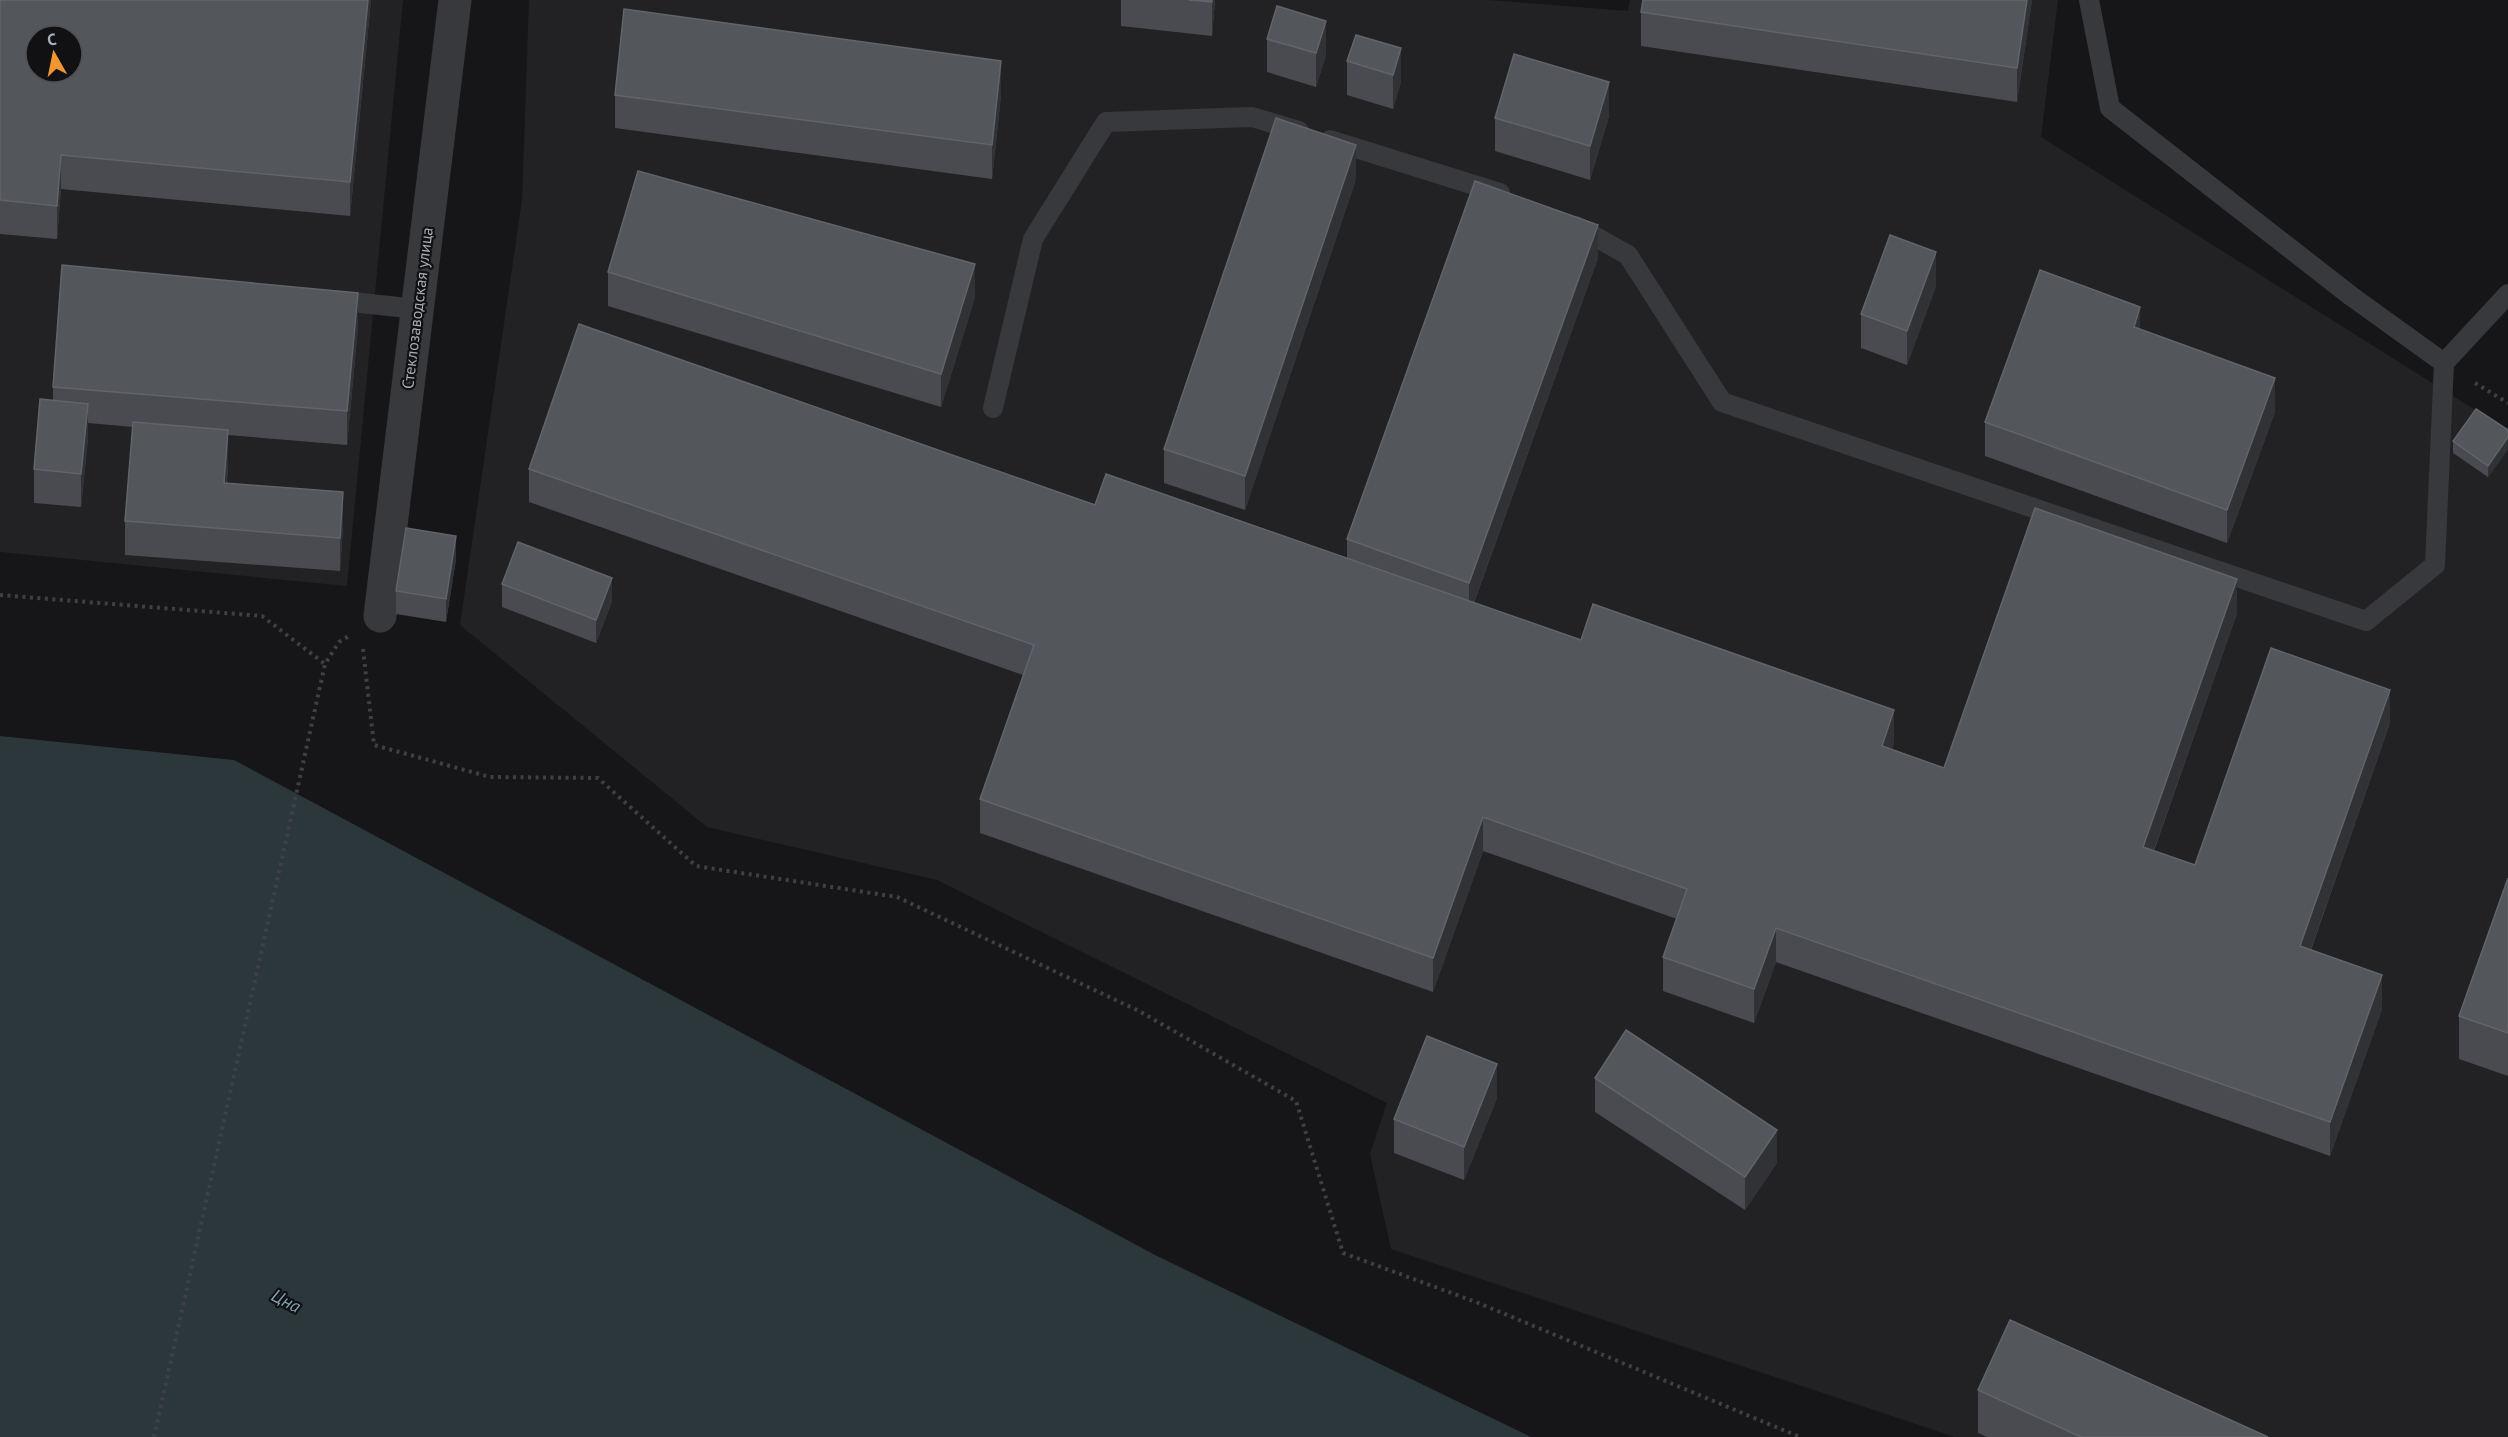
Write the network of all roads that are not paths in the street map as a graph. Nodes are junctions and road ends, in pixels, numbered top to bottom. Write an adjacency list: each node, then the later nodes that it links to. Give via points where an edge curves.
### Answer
1 (455, 0): 7 (street, Стеклозаводская улица)
2 (2089, 0): 8 (lane, via 2110,108 2351,296)
3 (1519, 200): 9 (lane, via 1414,164 1252,117 1106,122 1033,239)
4 (1559, 217): 8 (lane, via 1628,255 1722,402 2366,621 2435,565)
5 (2508, 294): 8 (lane)
6 (311, 298): 7 (lane)
7 (417, 309): 10 (street, Стеклозаводская улица)
8 (2444, 363)
9 (993, 408)
10 (371, 628)

